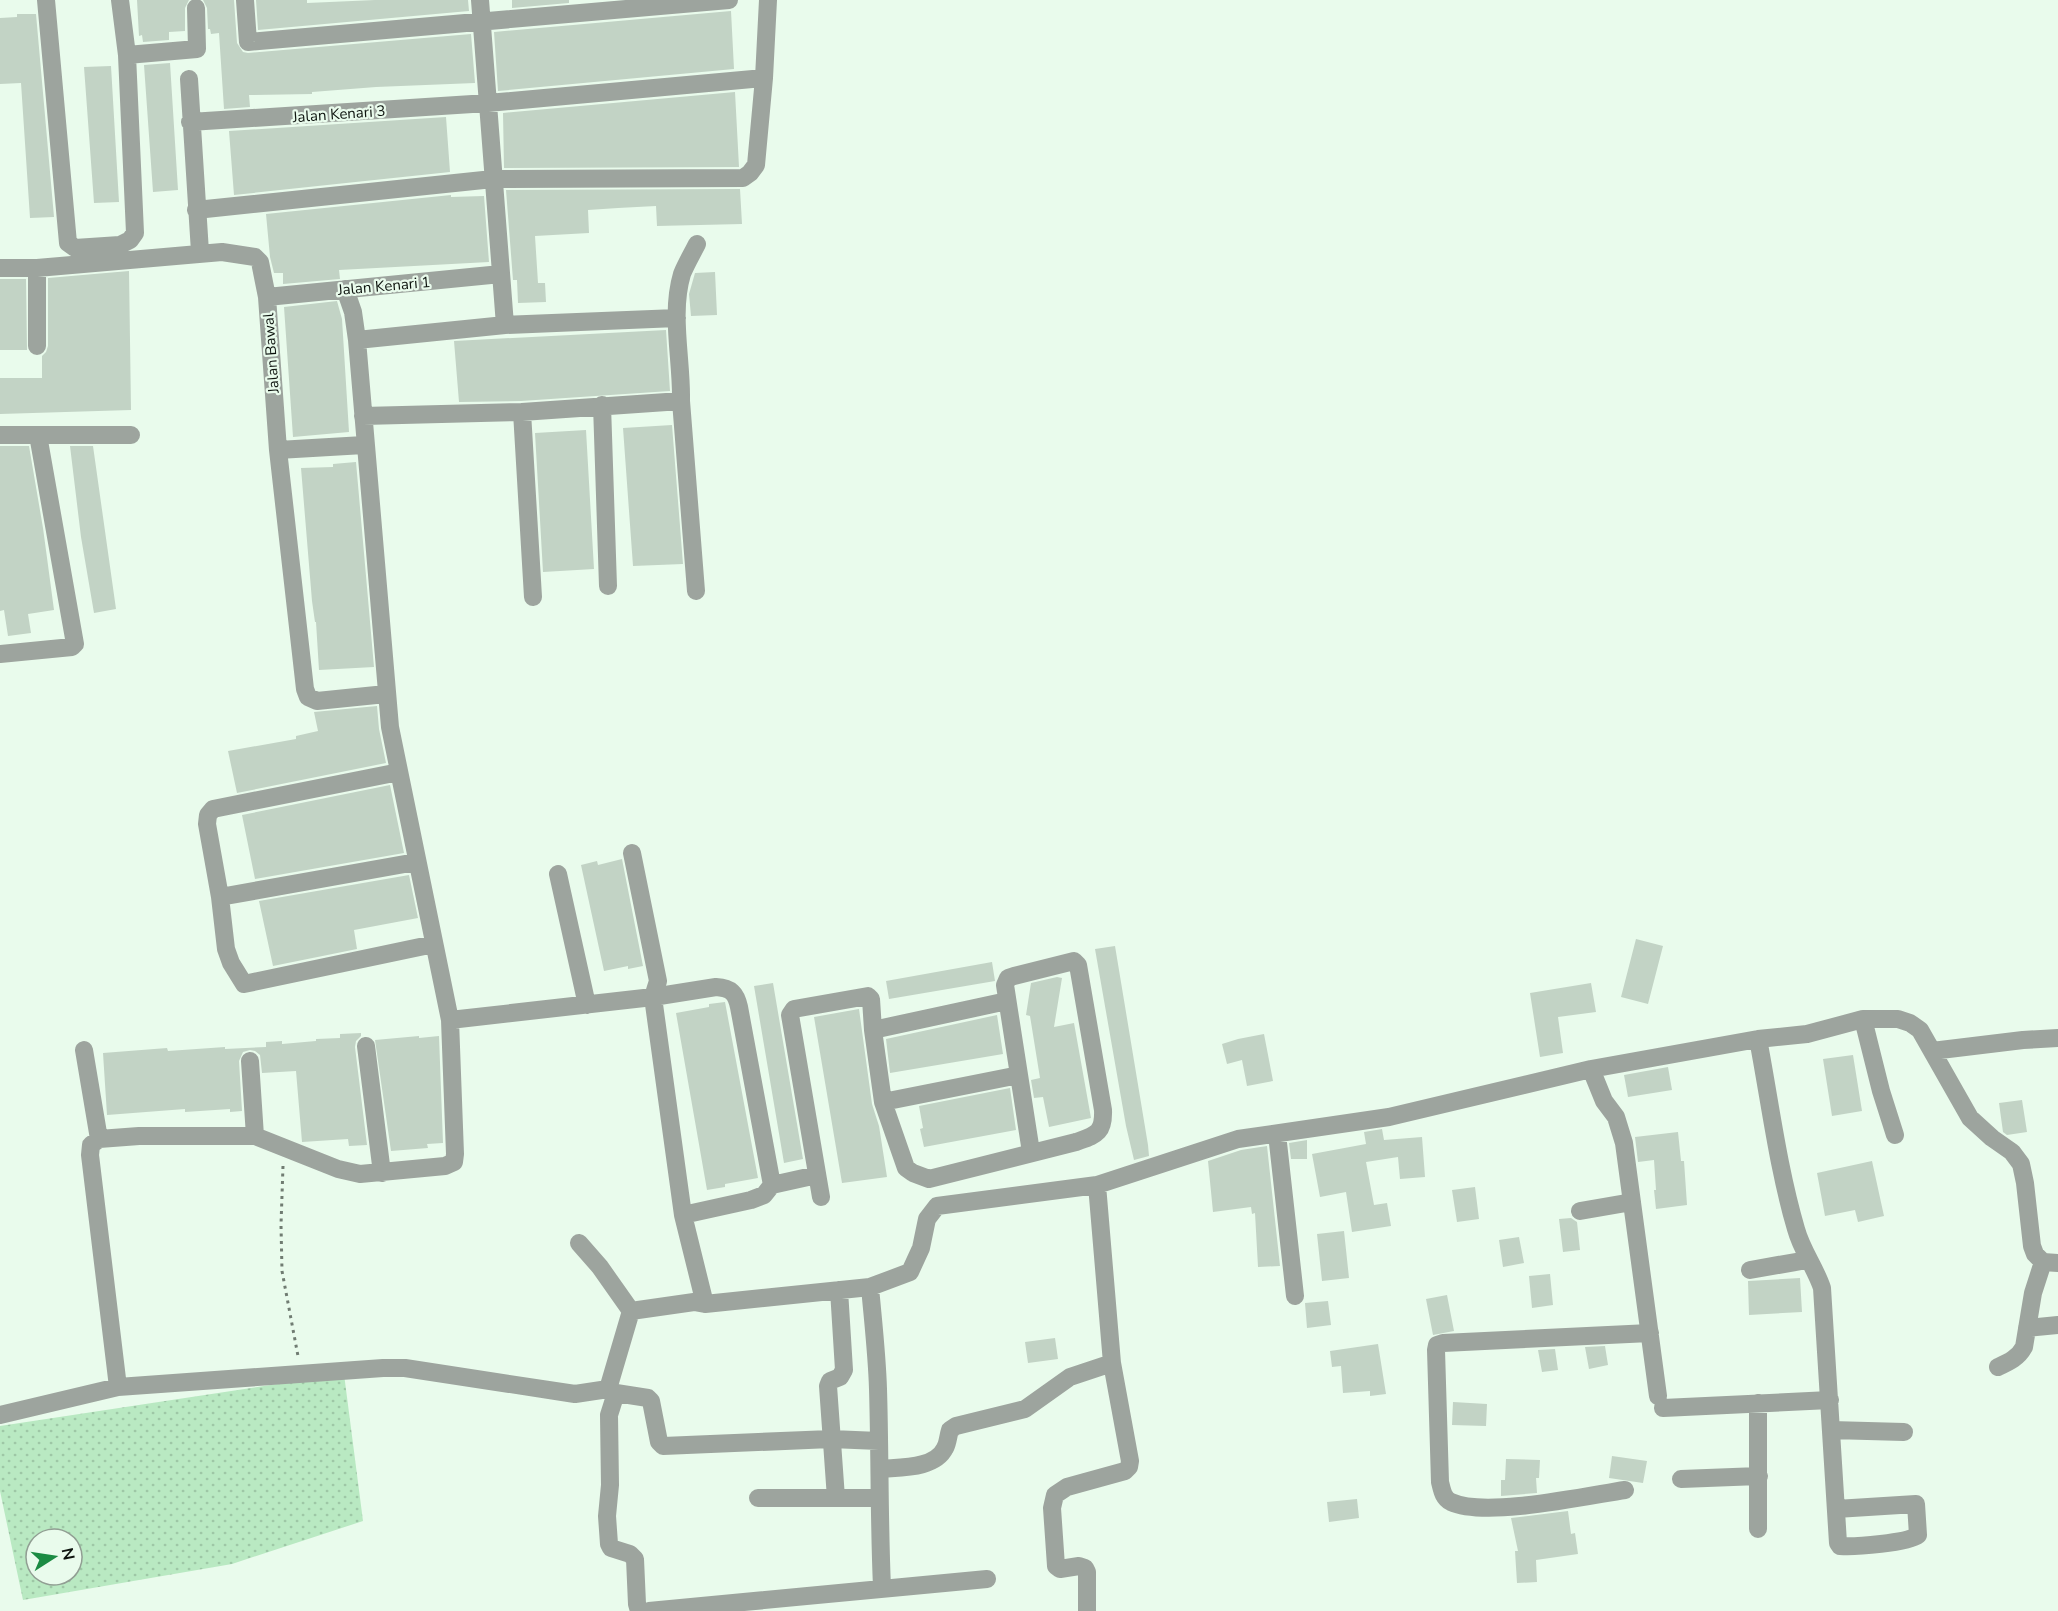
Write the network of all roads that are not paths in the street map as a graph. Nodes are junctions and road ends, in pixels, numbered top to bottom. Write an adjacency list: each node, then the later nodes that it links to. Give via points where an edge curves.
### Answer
1 (46, 0): 9 (street, via 68,243 75,248 120,244 135,233)
2 (120, 0): 9 (street)
3 (245, 0): 8 (street, via 248,42)
4 (480, 0): 8 (street)
5 (729, 0): 8 (street)
6 (768, 0): 10 (street)
7 (196, 8): 9 (street, via 197,49)
8 (480, 21): 12 (street)
9 (126, 55)
10 (764, 78): 12 (street, Jalan Kenari 3); 14 (street, via 756,165 743,178)
11 (189, 79): 13 (street)
12 (488, 103): 13 (street, Jalan Kenari 3); 14 (street)
13 (190, 122): 15 (street)
14 (493, 179): 15 (street); 20 (street)
15 (196, 210): 17 (street)
16 (697, 244): 23 (street, via 682,273)
17 (200, 252): 19 (street, Jalan Bawal); 22 (street, Jalan Bawal, via 255,257 263,271)
18 (0, 268): 19 (street, Jalan Bawal)
19 (37, 268): 26 (street)
20 (501, 274): 21 (street, Jalan Kenari 1); 24 (street)
21 (345, 289): 22 (street, Jalan Kenari 1); 25 (street)
22 (267, 297): 35 (street, Jalan Bawal)
23 (677, 318): 24 (street); 27 (street)
24 (505, 325): 25 (street)
25 (357, 340): 30 (street)
26 (37, 346)
27 (681, 401): 28 (street); 37 (street)
28 (602, 405): 29 (street); 36 (street)
29 (522, 412): 30 (street); 38 (street)
30 (363, 416): 34 (street)
31 (0, 435): 32 (street)
32 (38, 435): 33 (street); 39 (street, via 75,644)
33 (130, 435)
34 (364, 445): 35 (street); 40 (street)
35 (278, 450): 40 (street, Jalan Bawal, via 308,697 317,701)
36 (608, 586)
37 (696, 591)
38 (533, 597)
39 (0, 653)
40 (386, 694): 41 (street)
41 (399, 772): 43 (street); 45 (street, via 213,809 207,824)
42 (632, 853): 47 (street, via 658,981)
43 (416, 862): 45 (street); 46 (street)
44 (558, 874): 49 (street)
45 (220, 897): 46 (street, via 226,949 244,984)
46 (434, 944): 51 (street)
47 (653, 997): 49 (street); 70 (street, via 716,987 733,991 737,996); 76 (street)
48 (1007, 1001): 52 (street); 60 (street); 66 (street, via 1008,978 1074,962 1078,965 1104,1123 1097,1134)
49 (587, 1005): 51 (street)
50 (1863, 1019): 54 (street, via 1807,1034); 57 (street, via 1910,1023 1920,1030); 63 (street)
51 (450, 1020): 67 (street, via 454,1162)
52 (873, 1030): 61 (street); 68 (street, via 868,996 799,1007 790,1015)
53 (2058, 1038): 57 (street)
54 (1758, 1039): 59 (street); 78 (street, via 1790,1205)
55 (366, 1046): 67 (street)
56 (84, 1050): 65 (street)
57 (1932, 1051): 79 (street, via 1970,1118 2021,1164 2032,1246 2035,1254)
58 (250, 1061): 64 (street)
59 (1591, 1069): 62 (street, via 1389,1117); 73 (street, via 1604,1101 1616,1117 1624,1143)
60 (1019, 1075): 61 (street); 66 (street)
61 (884, 1102): 69 (street, via 906,1168)
62 (1277, 1134): 71 (street, via 1238,1139); 83 (street)
63 (1895, 1135)
64 (255, 1136): 65 (street); 67 (street, via 338,1169)
65 (99, 1139): 91 (street, via 91,1145 90,1155)
66 (1031, 1152): 69 (street)
67 (382, 1173)
68 (817, 1175): 70 (street); 72 (street)
69 (930, 1179): 74 (street)
70 (772, 1185): 76 (street, via 764,1195 751,1200)
71 (1096, 1185): 74 (street); 89 (street)
72 (821, 1197)
73 (1632, 1202): 75 (street); 88 (street)
74 (937, 1206): 81 (street, via 927,1220 910,1272)
75 (1580, 1211)
76 (683, 1215): 84 (street)
77 (579, 1243): 85 (street)
78 (1807, 1260): 80 (street); 93 (street, via 1822,1288)
79 (2050, 1263): 87 (street, via 2033,1293)
80 (1750, 1270)
81 (870, 1287): 82 (street); 99 (street)
82 (839, 1290): 84 (street); 98 (street, via 844,1370 828,1386)
83 (1295, 1296)
84 (705, 1304): 85 (street, via 694,1302)
85 (631, 1311): 92 (street)
86 (2058, 1325): 87 (street)
87 (2027, 1328): 90 (street, via 2020,1354)
88 (1650, 1332): 94 (street, via 1660,1402); 103 (street, via 1443,1342 1436,1350 1440,1482 1444,1496 1452,1503 1510,1507)
89 (1112, 1363): 100 (street, via 1070,1377 1025,1409 956,1426 950,1430 946,1447 930,1462); 113 (street, via 1129,1467 1116,1475 1067,1487 1055,1496 1052,1508 1056,1566 1085,1568)
90 (1998, 1367)
91 (118, 1387): 92 (street, via 405,1368 575,1394); 95 (street)
92 (612, 1391): 98 (street, via 651,1401 663,1446); 111 (street, via 609,1544 635,1560 637,1604)
93 (1830, 1400): 94 (street); 96 (street)
94 (1758, 1403): 101 (street)
95 (0, 1415)
96 (1831, 1430): 97 (street); 107 (street)
97 (1904, 1432)
98 (831, 1439): 99 (street); 105 (street)
99 (879, 1441): 100 (street)
100 (880, 1470): 106 (street)
101 (1759, 1476): 102 (street); 108 (street)
102 (1681, 1479)
103 (1625, 1490)
104 (758, 1498): 105 (street)
105 (836, 1498): 106 (street)
106 (879, 1498): 110 (street)
107 (1836, 1509): 107 (street, via 1916,1504 1918,1534 1910,1539 1840,1546)
108 (1758, 1529)
109 (987, 1579): 110 (street)
110 (882, 1587): 112 (street)
111 (641, 1611)
112 (649, 1611)
113 (1087, 1611)

